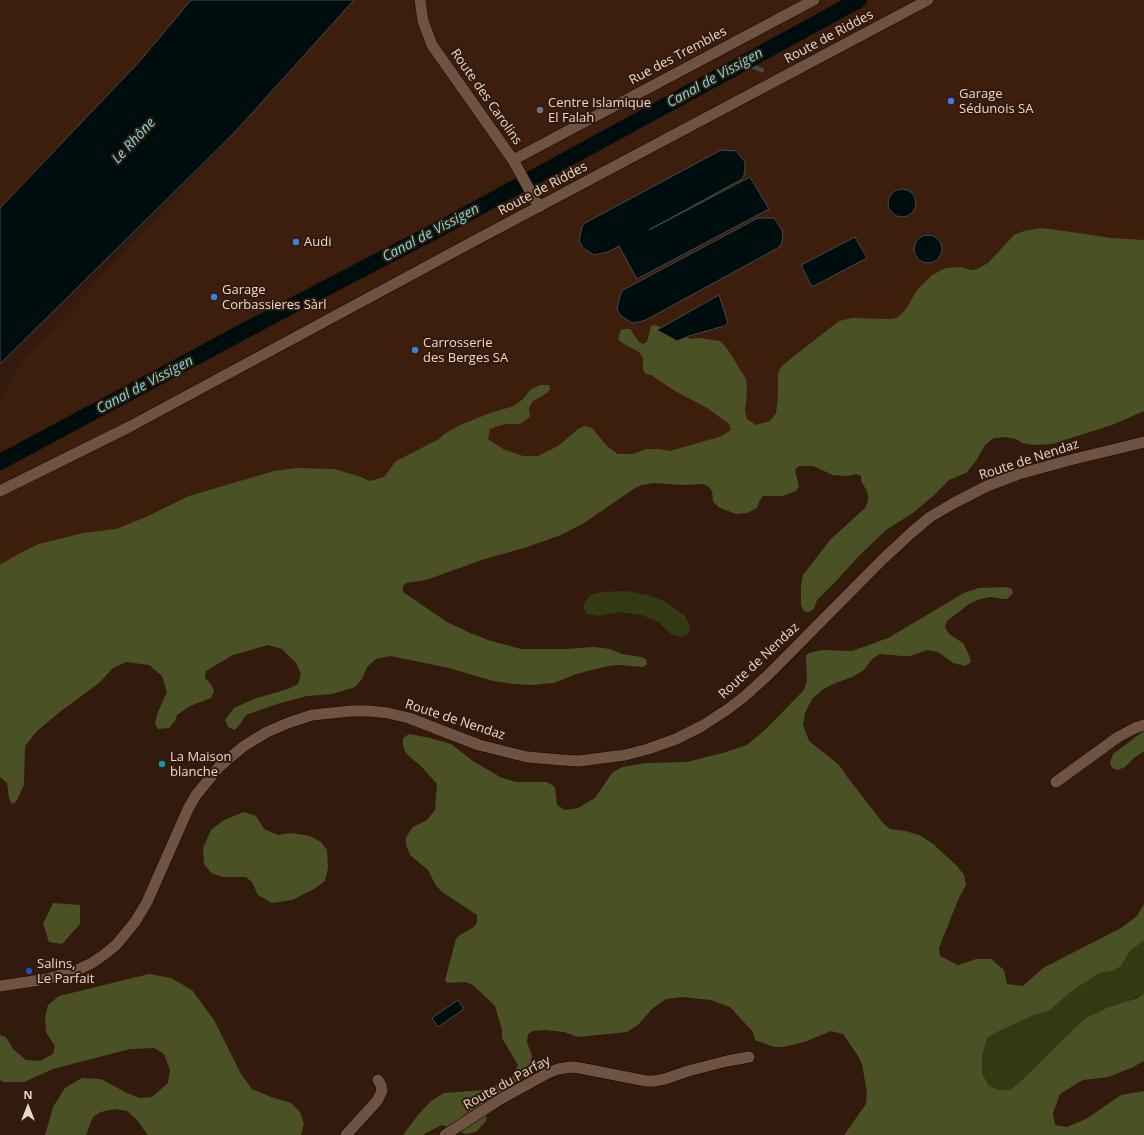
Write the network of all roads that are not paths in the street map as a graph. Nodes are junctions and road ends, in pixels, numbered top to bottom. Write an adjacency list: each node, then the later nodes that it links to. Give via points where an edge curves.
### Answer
1 (420, 0): 4 (street, Route des Carolins, via 423,21 432,45)
2 (814, 0): 4 (street, Rue des Trembles)
3 (928, 0): 5 (street, Route de Riddes)
4 (513, 160): 5 (street, Route des Carolins)
5 (539, 207): 7 (street, Route de Riddes, via 129,427)
6 (1144, 442): 10 (street, Route de Nendaz, via 1019,474 987,486 930,517 883,559 745,696 702,726 648,749 579,761 527,757 479,745 409,718 369,711 312,715 267,732 219,767 196,795 147,902 116,945 92,963 75,971 47,979)
7 (0, 491)
8 (1144, 725): 9 (street, via 1118,737)
9 (1056, 782)
10 (0, 986)
11 (749, 1057): 14 (street, Route du Parfay, via 654,1081 580,1068 558,1069 499,1100)
12 (378, 1080): 13 (street, via 382,1091 377,1101)
13 (346, 1135)
14 (445, 1135)

